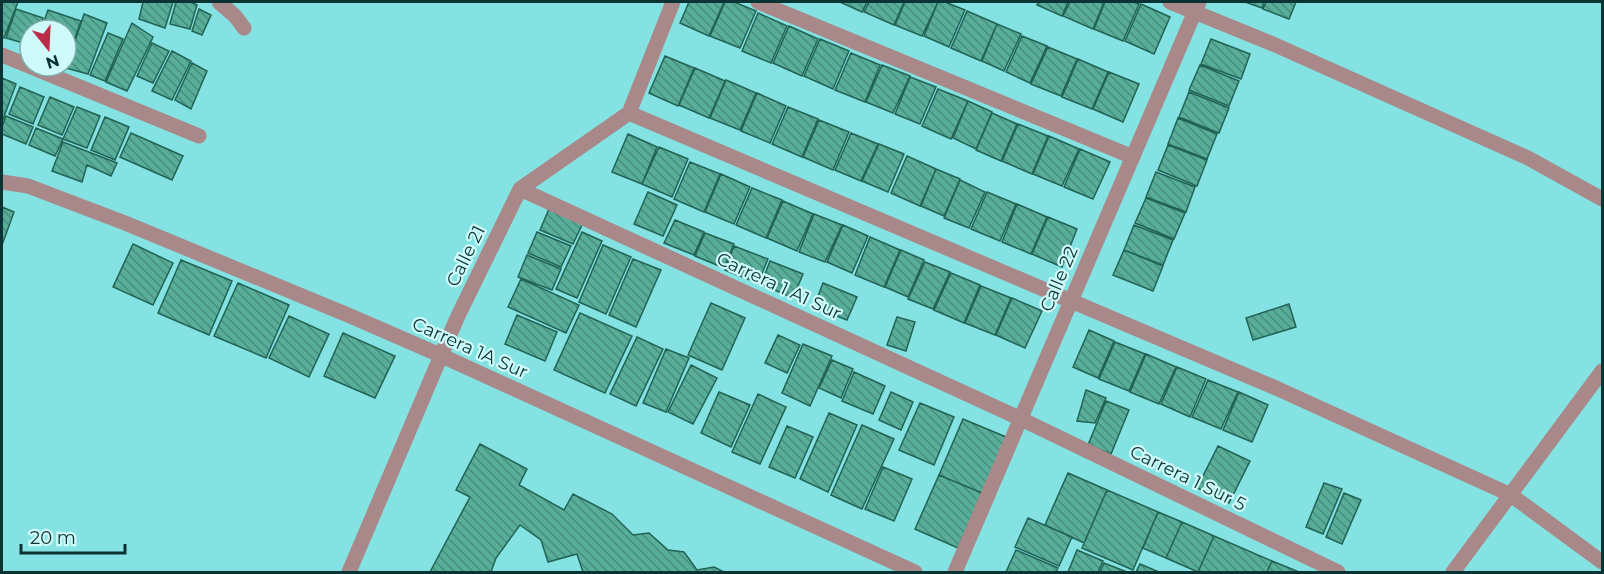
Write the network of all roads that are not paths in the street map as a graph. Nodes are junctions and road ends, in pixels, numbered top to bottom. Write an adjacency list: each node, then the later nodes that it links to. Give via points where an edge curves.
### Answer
1 (219, 2): 6 (street)
2 (673, 2): 8 (street)
3 (758, 2): 10 (street)
4 (1170, 2): 5 (street)
5 (1197, 7): 10 (street, Calle 22); 13 (street, via 1528,158)
6 (244, 28)
7 (2, 55): 9 (street)
8 (628, 113): 12 (street, Calle 21); 14 (street)
9 (199, 136)
10 (1133, 157): 14 (street, Calle 22)
11 (2, 182): 15 (street, Carrera 1A Sur, via 28,186 125,223)
12 (520, 189): 15 (street, Calle 21); 17 (street, Carrera 1 A1 Sur)
13 (1602, 199)
14 (1071, 301): 17 (street, Calle 22); 18 (street, via 1276,388)
15 (441, 355): 20 (street, Calle 21); 21 (street, Carrera 1A Sur)
16 (1602, 371): 18 (street)
17 (1021, 419): 22 (street, Calle 22); 23 (street, Carrera 1 Sur 5)
18 (1511, 495): 19 (street); 24 (street)
19 (1602, 562)
20 (350, 573)
21 (915, 573)
22 (955, 573)
23 (1338, 573)
24 (1454, 573)

